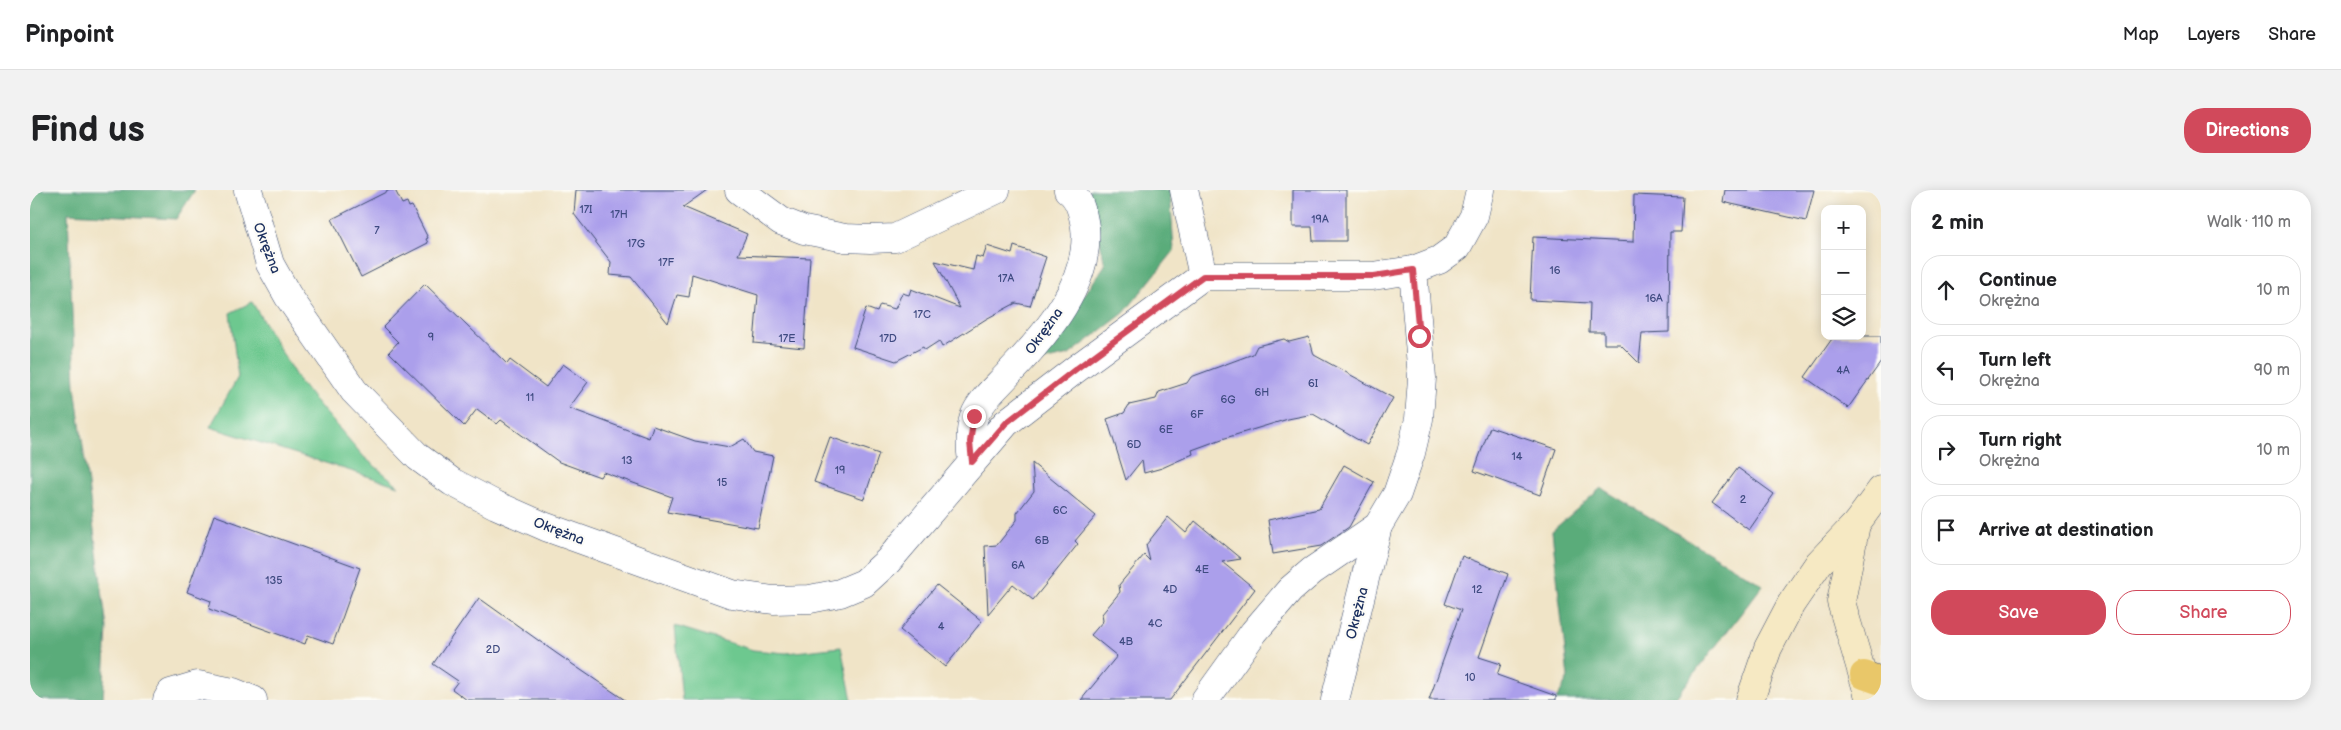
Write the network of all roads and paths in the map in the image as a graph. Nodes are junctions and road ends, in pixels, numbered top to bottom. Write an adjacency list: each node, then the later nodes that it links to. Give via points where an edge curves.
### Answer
1 (248, 190): 9 (street, Okrężna, via 270,264 288,296 354,391 418,457 446,478 546,527 732,594 773,600 810,600 864,583 888,561)
2 (738, 190): 3 (street, via 781,221 804,230 870,239 894,238)
3 (996, 190)
4 (1068, 190): 9 (street, Okrężna, via 1074,194 1084,214 1086,239 1080,273 1060,312 1031,351 974,416 970,442)
5 (1184, 190): 8 (street)
6 (1480, 190): 7 (street, via 1474,216 1457,247 1439,260)
7 (1413, 270): 8 (street, via 1374,276); 12 (street, Okrężna, via 1422,378 1419,419 1408,467)
8 (1203, 276): 9 (street, Okrężna, via 1006,423)
9 (972, 462)
10 (1881, 490): 11 (main road)
11 (1856, 524): 13 (main road, via 1841,602); 18 (main road, via 1819,563 1791,604 1768,648)
12 (1378, 526): 14 (street, Okrężna, via 1290,590 1254,632); 17 (street, Okrężna)
13 (1872, 685)
14 (1215, 696)
15 (167, 700): 16 (street, via 171,693 198,686 233,692)
16 (254, 700)
17 (1335, 700)
18 (1750, 700)

